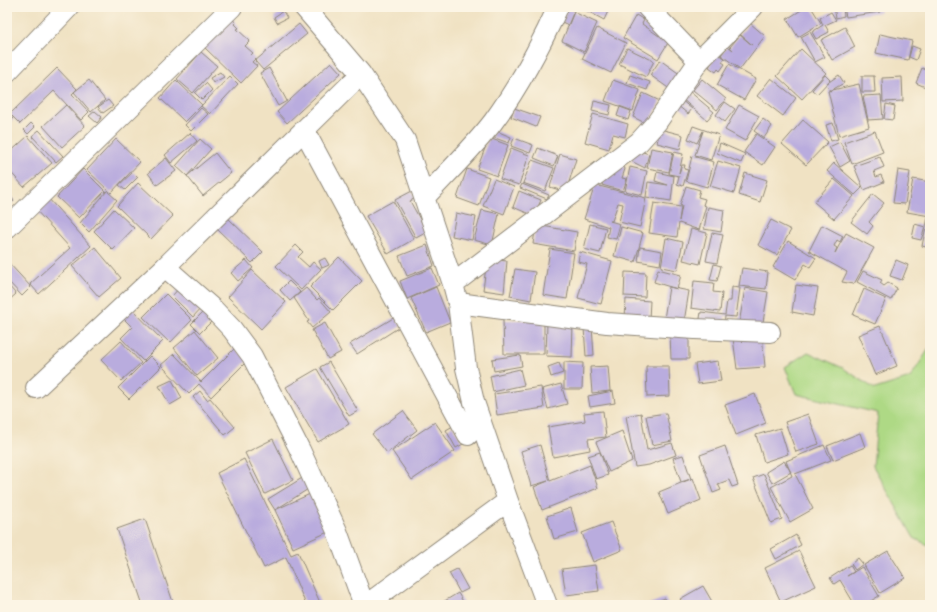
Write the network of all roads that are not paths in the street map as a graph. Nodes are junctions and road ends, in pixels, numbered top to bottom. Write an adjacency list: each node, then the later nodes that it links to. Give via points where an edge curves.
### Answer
1 (69, 7): 8 (street)
2 (232, 7): 12 (street)
3 (304, 7): 9 (street)
4 (558, 7): 11 (street, via 519,83 492,123)
5 (647, 7): 7 (street)
6 (753, 7): 7 (street)
7 (699, 61): 14 (street, via 657,122 639,142)
8 (7, 72)
9 (361, 74): 10 (street); 11 (street, via 405,140)
10 (304, 130): 13 (street); 18 (street)
11 (425, 197): 14 (street)
12 (7, 228)
13 (165, 267): 17 (street); 20 (street, via 213,309 252,356 300,450 337,531)
14 (453, 284): 15 (street)
15 (458, 303): 16 (street, via 607,323 695,330); 19 (street, via 466,368 474,402)
16 (770, 332)
17 (36, 388)
18 (468, 435)
19 (508, 501): 20 (street); 21 (street)
20 (365, 605)
21 (548, 605)

